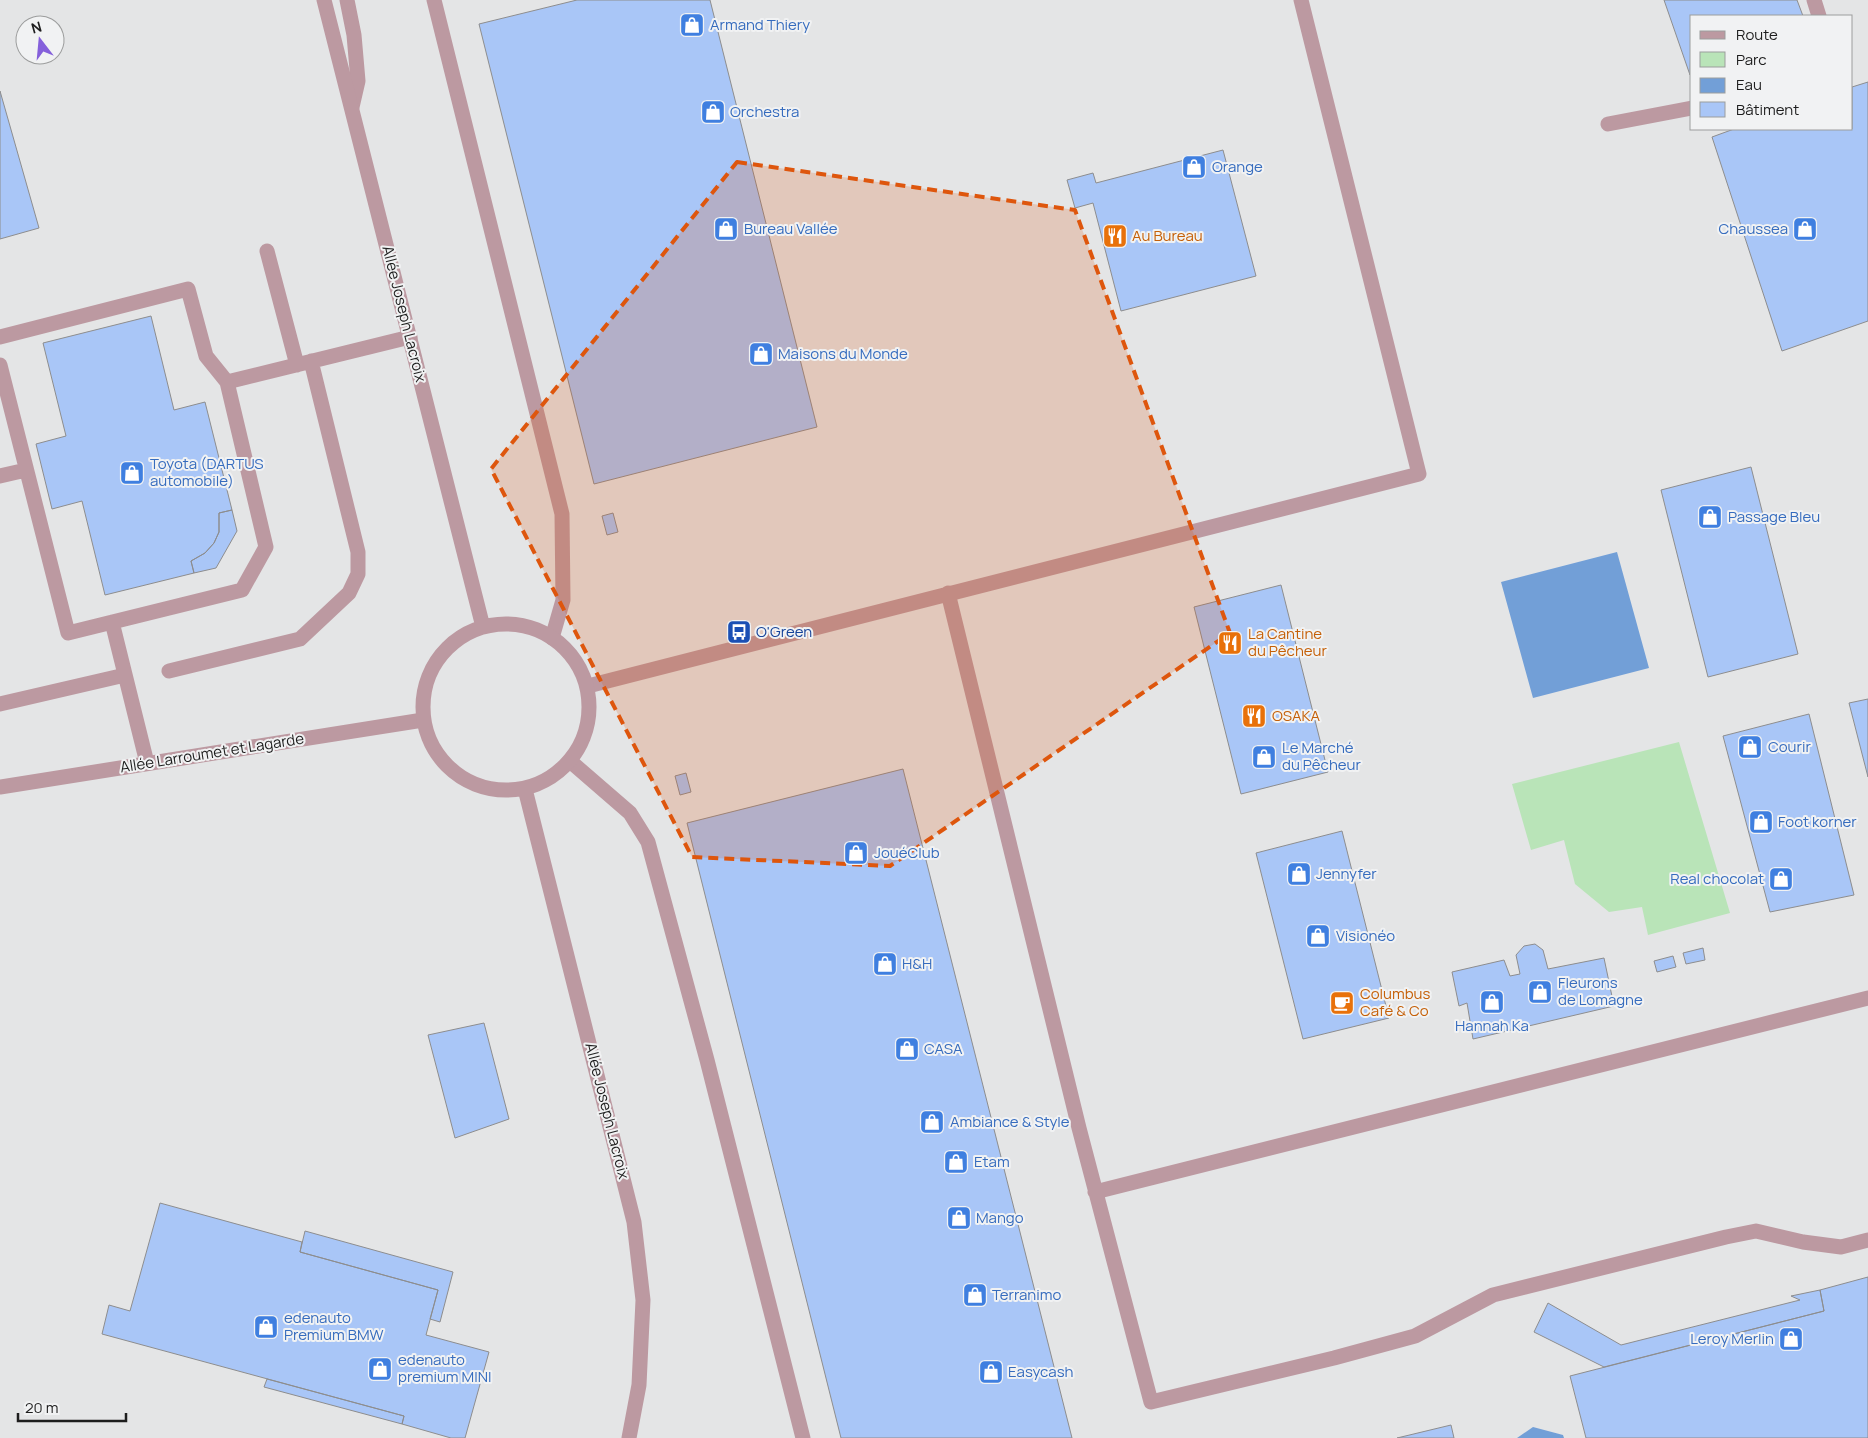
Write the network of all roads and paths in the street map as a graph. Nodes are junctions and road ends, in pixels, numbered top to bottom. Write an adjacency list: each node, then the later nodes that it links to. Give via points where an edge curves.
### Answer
1 (324, 0): 7 (street, Allée Joseph Lacroix)
2 (347, 0): 7 (street, via 358,81)
3 (434, 0): 21 (street, via 562,514 563,600)
4 (1301, 0): 18 (street, via 1420,474)
5 (1814, 0): 6 (street)
6 (1819, 15)
7 (352, 107): 12 (street, Allée Joseph Lacroix)
8 (1690, 108): 9 (street)
9 (1608, 124)
10 (266, 251): 13 (street)
11 (0, 337): 15 (street, via 188,289 206,356)
12 (410, 337): 13 (street); 20 (street, Allée Joseph Lacroix)
13 (304, 363): 15 (street); 22 (street, via 358,552 358,574 349,593 300,639)
14 (0, 365): 16 (street)
15 (227, 382): 19 (street, via 266,548 242,590)
16 (26, 470): 17 (street); 19 (street, via 68,633)
17 (0, 476)
18 (948, 593): 24 (street); 32 (street)
19 (112, 622): 23 (street)
20 (483, 627): 21 (street, via 509,624 536,629); 26 (street, via 461,637 434,666 423,696)
21 (552, 638): 24 (street, via 577,662)
22 (169, 671)
23 (125, 675): 25 (street); 28 (street)
24 (588, 686): 27 (street, via 590,713 584,739)
25 (0, 704)
26 (423, 720): 28 (street, Allée Larroumet et Lagarde); 30 (street, via 432,746 448,768 471,784 498,791)
27 (570, 761): 30 (street, via 550,779); 35 (street, via 630,813 648,842)
28 (147, 763): 29 (street, Allée Larroumet et Lagarde)
29 (0, 787)
30 (525, 789): 34 (street, Allée Joseph Lacroix, via 634,1222 643,1300 639,1385)
31 (1868, 998): 32 (street)
32 (1095, 1192): 33 (street, via 1151,1402 1415,1336 1493,1295 1726,1237 1756,1231 1841,1247)
33 (1868, 1240)
34 (629, 1438)
35 (803, 1438)

